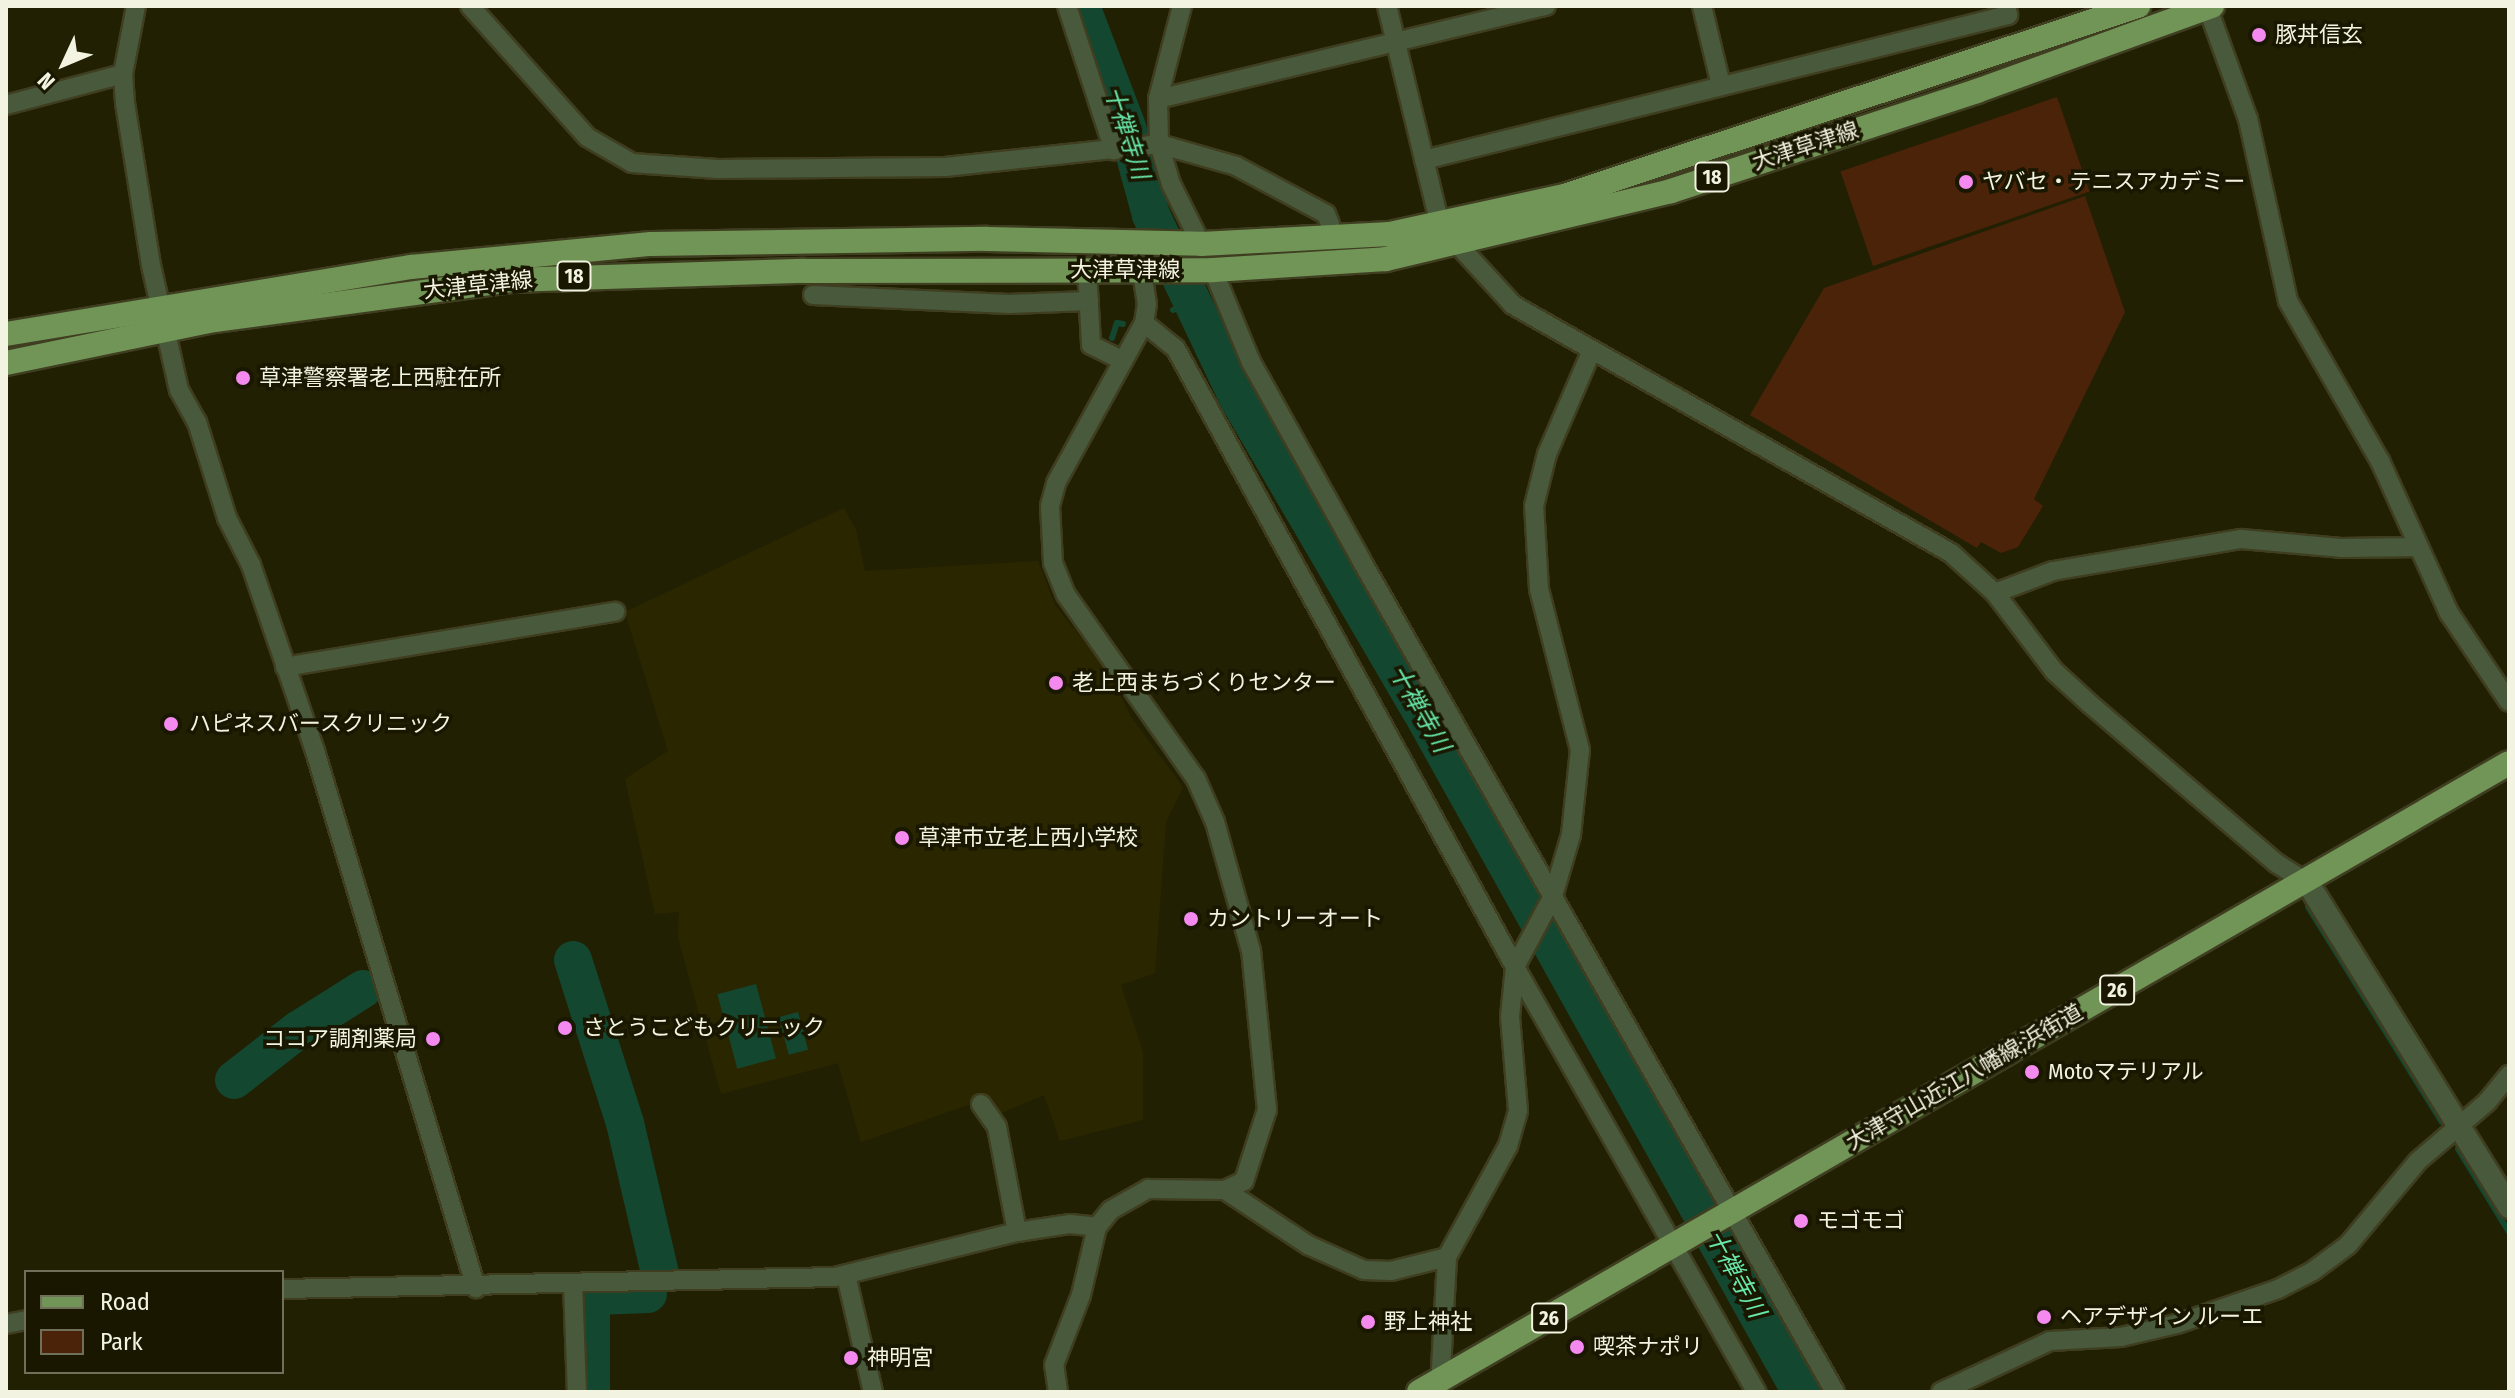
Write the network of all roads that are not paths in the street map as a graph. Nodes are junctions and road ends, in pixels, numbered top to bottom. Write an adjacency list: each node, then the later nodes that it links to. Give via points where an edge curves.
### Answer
1 (136, 6): 12 (street)
2 (470, 6): 17 (street, via 587,137 632,163 718,169 945,167)
3 (1067, 6): 17 (street)
4 (1182, 6): 14 (street)
5 (1387, 6): 11 (street)
6 (1546, 6): 11 (street)
7 (1702, 6): 13 (street)
8 (2006, 6): 13 (street, via 2008,15)
9 (2138, 6): 20 (main road, 大津草津線 / 18, via 1564,196)
10 (2209, 7): 22 (main road, 大津草津線 / 18, via 1977,91 1671,191); 34 (street, via 2248,119 2288,301 2380,461)
11 (1396, 42): 14 (street); 18 (street)
12 (123, 74): 15 (street); 28 (street, via 151,265)
13 (1721, 85): 18 (street)
14 (1158, 99): 16 (street)
15 (6, 105)
16 (1159, 144): 17 (street); 19 (street, via 1236,166 1326,214); 21 (street)
17 (1114, 151)
18 (1424, 160): 20 (street)
19 (1330, 224)
20 (1440, 225): 21 (main road, 大津草津線 / 18, via 1390,234); 22 (street)
21 (1196, 244): 28 (main road, 大津草津線 / 18, via 987,239 651,244 411,267)
22 (1455, 246): 24 (main road, 大津草津線 / 18, via 1386,259); 31 (street, via 1513,305)
23 (1087, 270): 25 (main road, 大津草津線 / 18); 27 (street); 28 (main road, 大津草津線 / 18, via 557,277)
24 (1206, 270): 25 (main road, 大津草津線 / 18); 41 (street, via 1251,362)
25 (1145, 271): 29 (street)
26 (813, 295): 27 (street, via 1009,304)
27 (1089, 301): 32 (street, via 1091,345)
28 (166, 317): 30 (main road, 大津草津線 / 18); 33 (main road, 大津草津線 / 18); 37 (street, via 179,390 197,422 227,518 251,565)
29 (1144, 323): 32 (street); 42 (street, via 1176,349)
30 (6, 334)
31 (1592, 350): 35 (street, via 1951,553); 41 (street, via 1547,454 1534,506 1539,589 1580,750 1571,835)
32 (1122, 360): 46 (street, via 1056,483 1050,506 1053,562 1066,595 1196,779 1238,900 1251,951 1267,1110 1249,1172 1244,1181)
33 (6, 363)
34 (2419, 547): 35 (street, via 2341,548 2241,539 2053,571); 38 (street, via 2449,613)
35 (1995, 593): 40 (street, via 2054,671 2276,863)
36 (615, 612): 37 (street)
37 (285, 667): 55 (street, via 360,891 406,1065)
38 (2509, 702)
39 (2509, 763): 40 (main road, 大津守山近江八幡線;浜街道 / 26)
40 (2307, 882): 45 (street); 48 (main road, 大津守山近江八幡線;浜街道 / 26)
41 (1551, 900): 42 (street); 48 (street)
42 (1517, 963): 51 (street); 52 (street, via 1510,1017 1518,1110 1508,1146)
43 (2509, 1075): 45 (street)
44 (981, 1104): 50 (street, via 997,1127)
45 (2459, 1126): 47 (street); 64 (street, via 2418,1161 2348,1245 2278,1289 2121,1337 2050,1341)
46 (1225, 1190): 49 (street, via 1148,1189 1111,1210); 52 (street, via 1308,1245 1364,1270 1391,1271)
47 (2509, 1207)
48 (1728, 1213): 51 (main road, 大津守山近江八幡線;浜街道 / 26); 63 (street)
49 (1097, 1227): 50 (street, via 1070,1224); 60 (street, via 1081,1295 1054,1365)
50 (1017, 1232): 53 (street)
51 (1676, 1245): 57 (main road, 大津守山近江八幡線;浜街道 / 26); 62 (street)
52 (1447, 1257): 57 (street)
53 (846, 1275): 54 (street); 59 (street)
54 (573, 1284): 55 (street); 58 (street)
55 (476, 1288): 56 (street)
56 (284, 1289)
57 (1440, 1386): 61 (main road, 大津守山近江八幡線;浜街道 / 26)
58 (577, 1392)
59 (873, 1392)
60 (1058, 1392)
61 (1419, 1392)
62 (1756, 1392)
63 (1835, 1392)
64 (1941, 1392)

